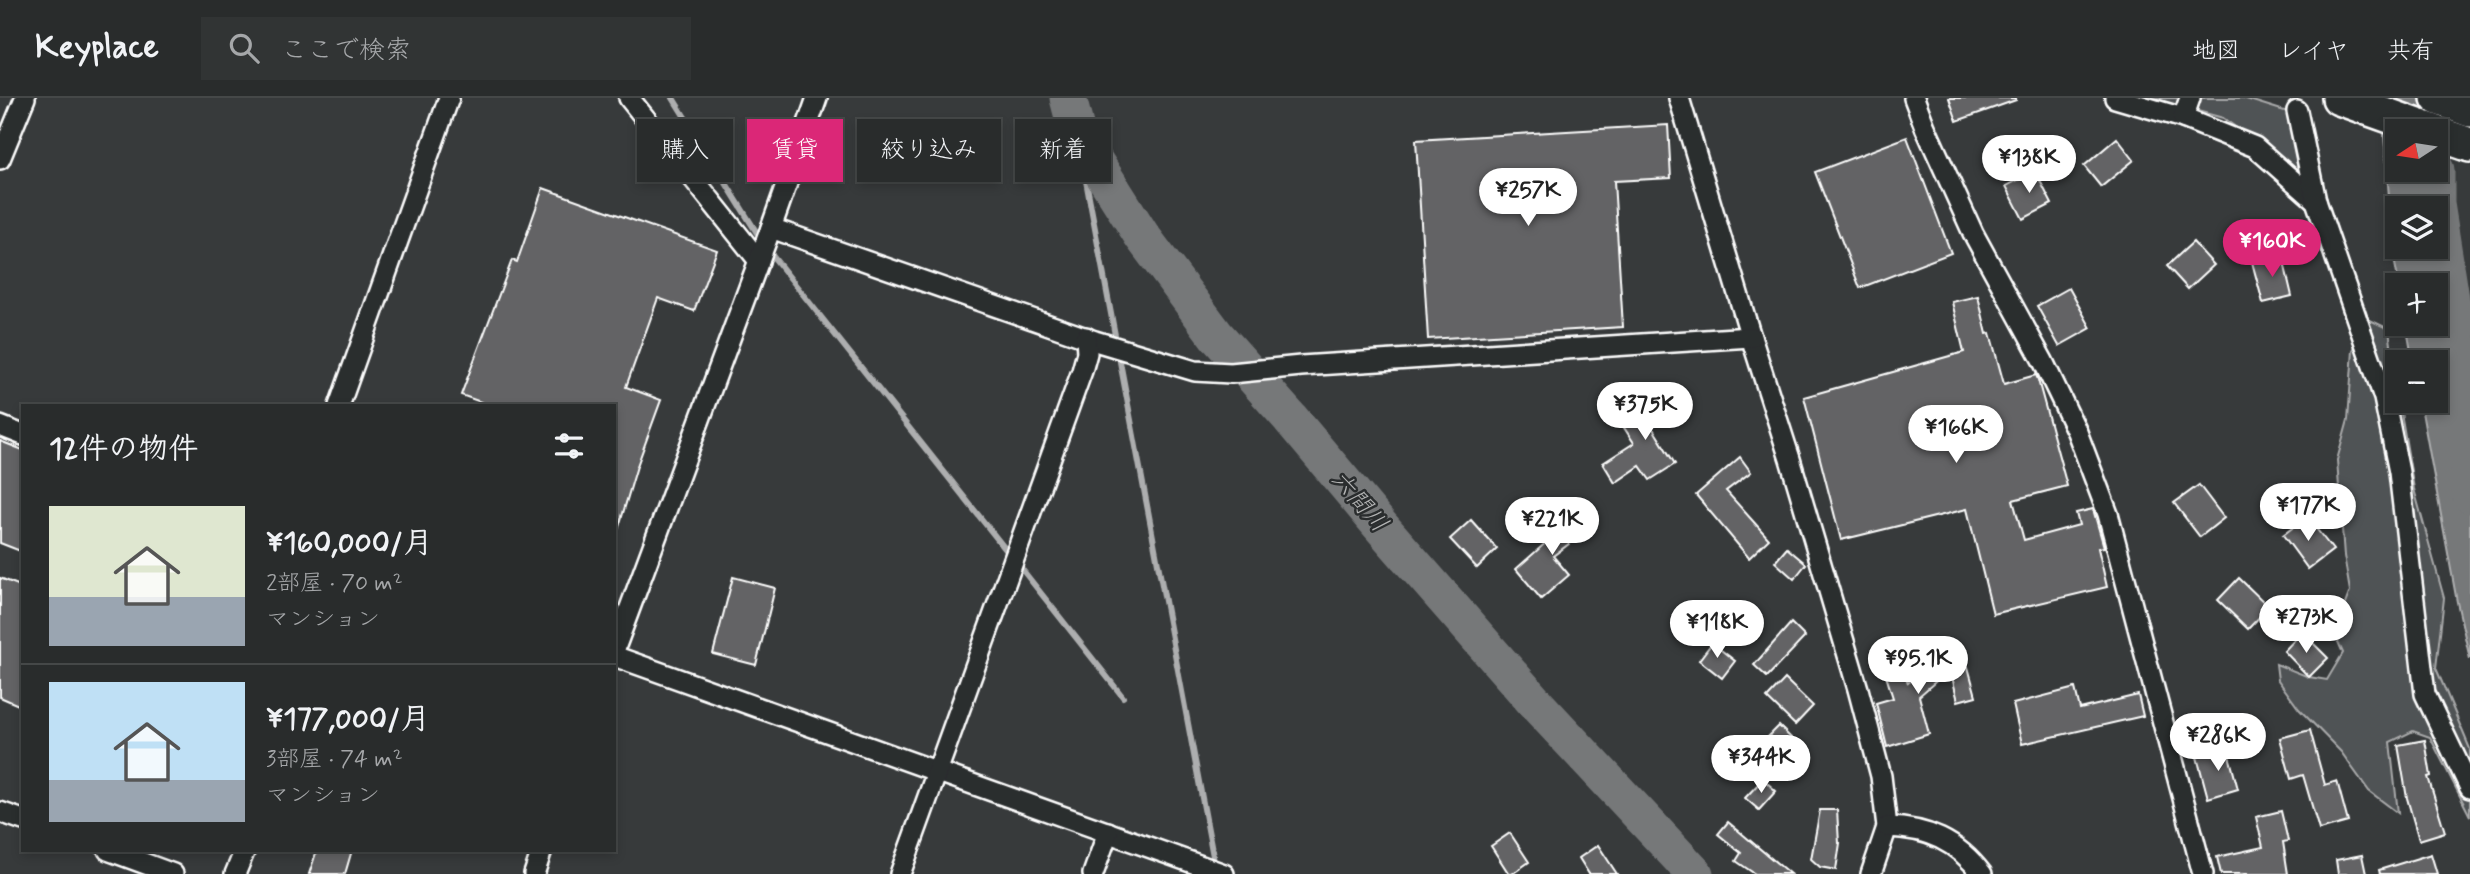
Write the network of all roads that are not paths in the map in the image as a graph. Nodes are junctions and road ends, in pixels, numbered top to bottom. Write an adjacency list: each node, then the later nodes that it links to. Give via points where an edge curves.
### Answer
1 (25, 98): 17 (street)
2 (449, 98): 23 (street)
3 (629, 98): 20 (street)
4 (817, 98): 19 (street)
5 (1679, 98): 21 (street)
6 (1914, 98): 45 (street, via 1973,233 2043,361 2094,474)
7 (2115, 98): 13 (street)
8 (2190, 98): 13 (street)
9 (2339, 98): 14 (highway)
10 (2438, 98): 11 (highway)
11 (2470, 110)
12 (2297, 111): 18 (street)
13 (2183, 118): 18 (street, via 2255,147)
14 (2398, 119)
15 (2448, 137): 16 (highway)
16 (2470, 145)
17 (0, 159)
18 (2316, 201): 29 (street, via 2384,398 2399,472 2425,694)
19 (771, 229): 20 (street); 22 (street)
20 (759, 261): 26 (street)
21 (1751, 337): 22 (street, via 1231,373 1195,371); 32 (street, via 1858,689 1881,776)
22 (1090, 339): 28 (street)
23 (340, 404)
24 (0, 426): 25 (street)
25 (21, 434)
26 (616, 648)
27 (616, 654): 28 (street)
28 (936, 772): 33 (street); 40 (street)
29 (2470, 788)
30 (0, 812): 31 (street)
31 (21, 819)
32 (1888, 827): 43 (street); 44 (street, via 1932,833)
33 (1108, 832): 41 (street); 42 (street)
34 (113, 852): 37 (street)
35 (244, 852): 38 (street)
36 (541, 852): 39 (street)
37 (173, 874)
38 (235, 874)
39 (534, 874)
40 (900, 874)
41 (1093, 874)
42 (1224, 874)
43 (1871, 874)
44 (1982, 874)
45 (2203, 874)

